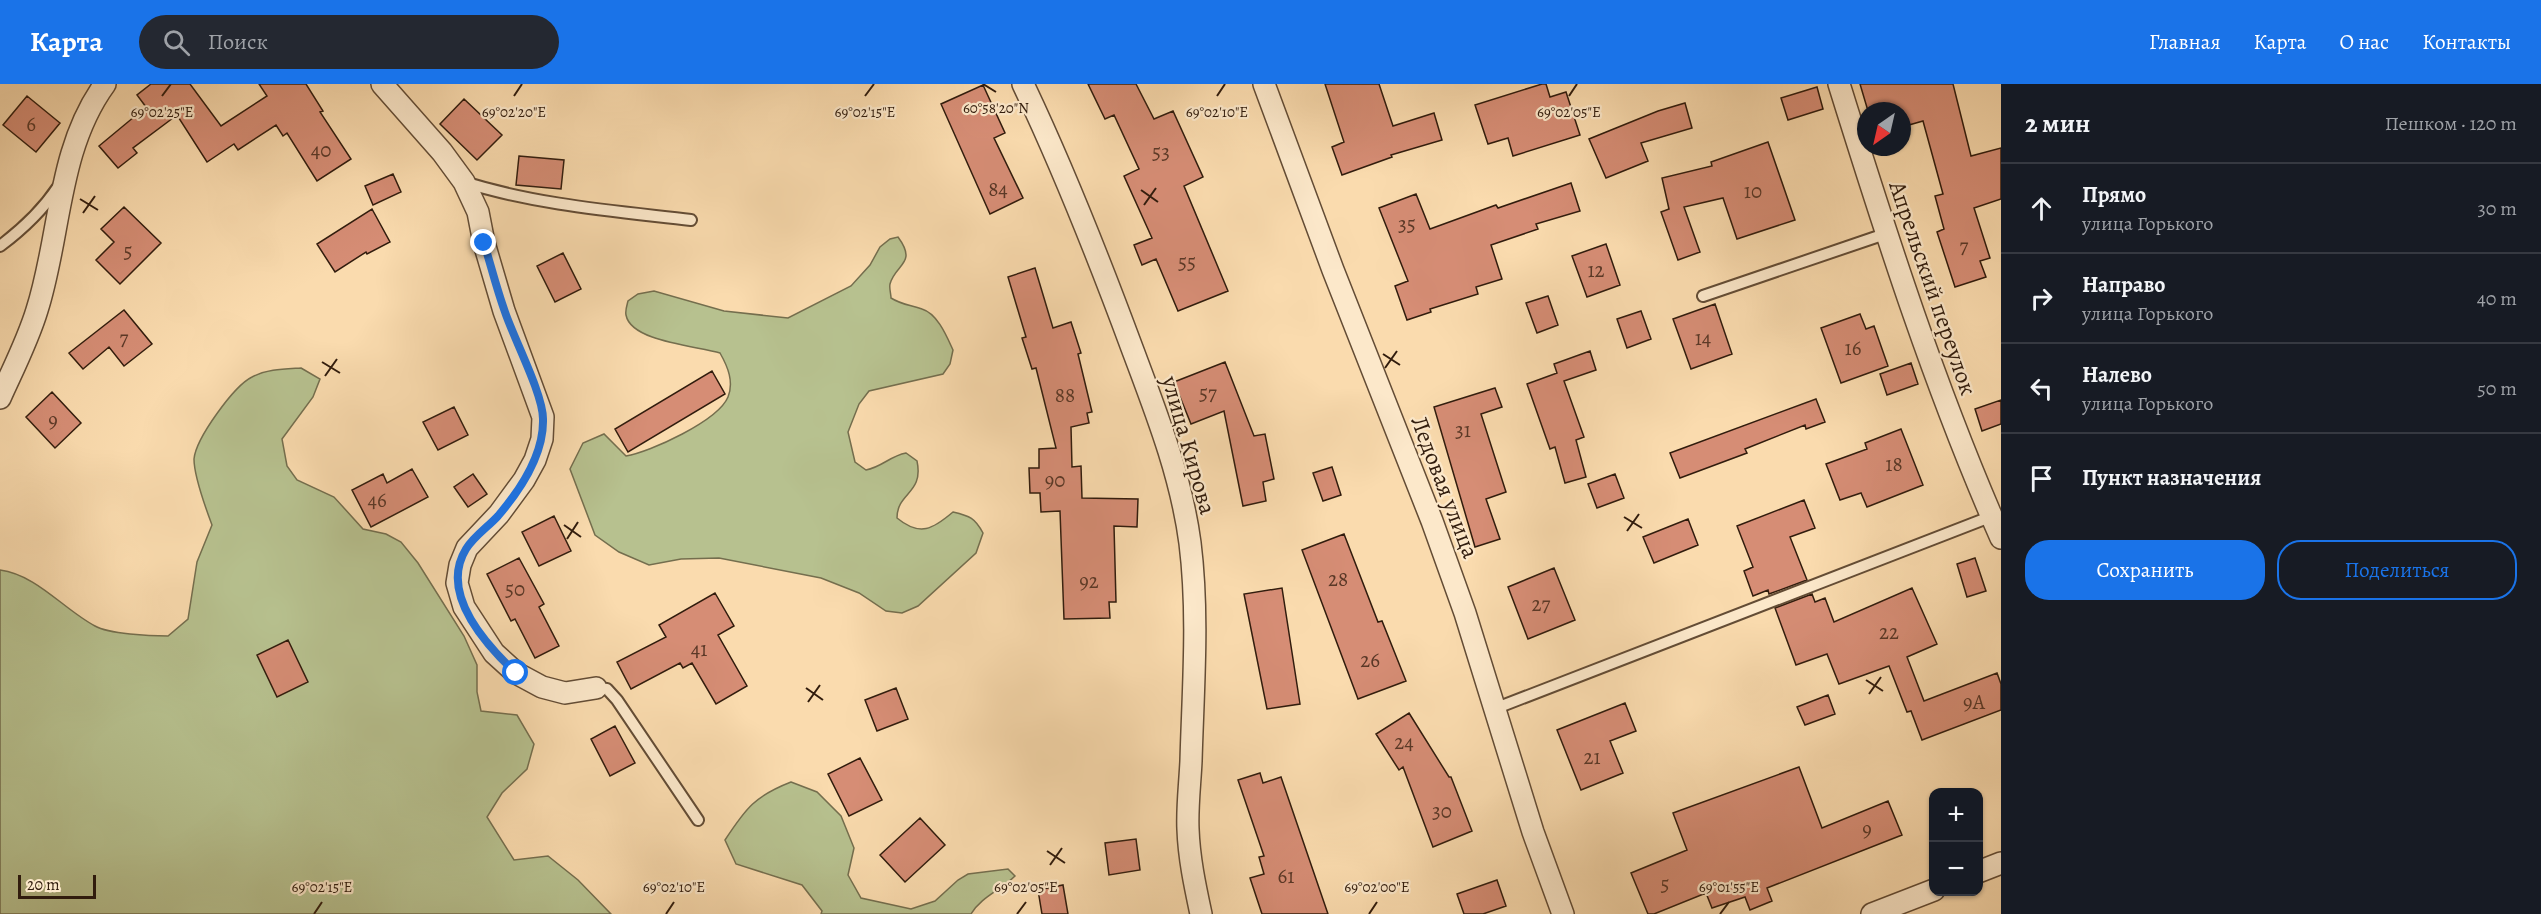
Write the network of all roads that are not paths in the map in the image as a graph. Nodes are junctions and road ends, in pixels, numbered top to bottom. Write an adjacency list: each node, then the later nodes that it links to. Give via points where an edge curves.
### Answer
1 (105, 84): 6 (street, via 74,145)
2 (382, 84): 7 (street)
3 (1023, 84): 21 (street, улица Кирова, via 1061,165 1119,311 1166,437 1180,489 1190,544 1193,601 1188,828)
4 (1264, 84): 16 (street, Ледовая улица, via 1432,521)
5 (1839, 84): 9 (street, Апрельский переулок)
6 (66, 175): 10 (lane, via 43,209); 12 (street, via 38,310)
7 (464, 182): 8 (lane, via 510,195); 15 (street, via 478,212 504,311 543,417 542,439 535,460 499,514 467,548 457,583 464,607 494,653 516,673 542,687 565,693)
8 (691, 220)
9 (1885, 234): 11 (lane); 13 (street, Апрельский переулок, via 1953,423)
10 (0, 246)
11 (1703, 296)
12 (0, 398)
13 (1996, 514): 14 (street, Апрельский переулок); 16 (lane)
14 (2001, 538)
15 (596, 688): 17 (lane, via 607,689 617,700)
16 (1494, 708): 22 (street, Ледовая улица)
17 (698, 820)
18 (2001, 863): 19 (street)
19 (1983, 870)
20 (1929, 892): 23 (street)
21 (1202, 914)
22 (1563, 914)
23 (1872, 914)

